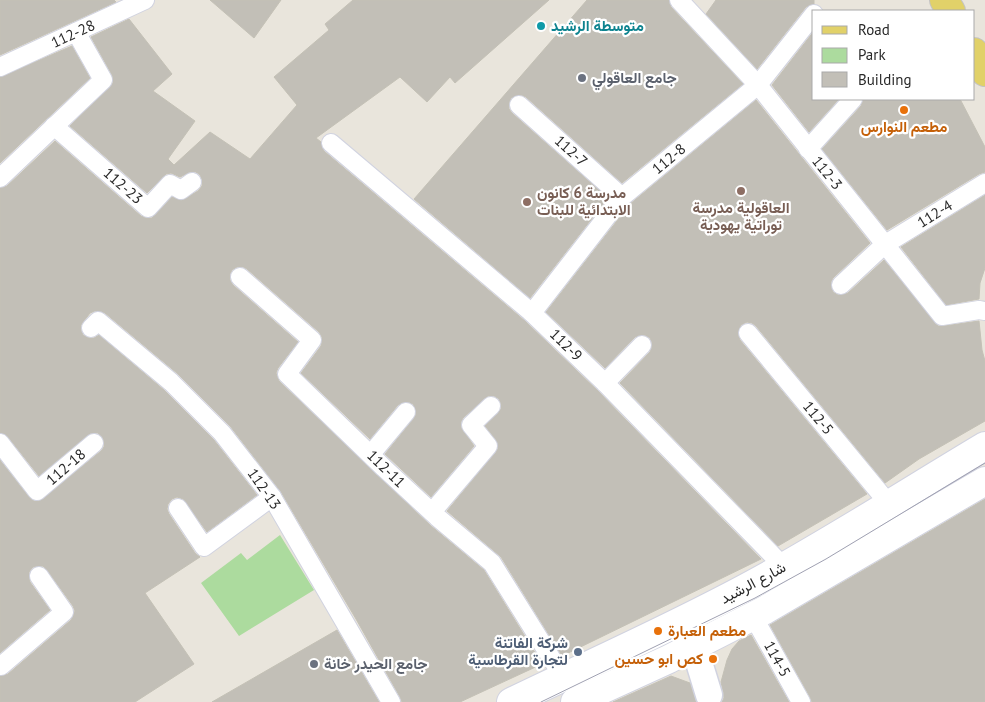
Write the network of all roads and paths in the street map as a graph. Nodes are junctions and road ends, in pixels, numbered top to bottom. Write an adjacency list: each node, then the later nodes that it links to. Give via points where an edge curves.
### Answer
1 (145, 0): 6 (lane, 112-28)
2 (679, 0): 10 (lane, 112-3)
3 (943, 0): 4 (lane)
4 (933, 10)
5 (812, 16): 10 (lane, 112-8)
6 (76, 32): 8 (lane, 112-28); 13 (lane, via 103,80)
7 (975, 54): 9 (main road)
8 (0, 67)
9 (985, 72)
10 (758, 85): 15 (lane, 112-3); 19 (lane, 112-8)
11 (852, 100): 15 (lane)
12 (519, 105): 19 (lane, 112-7)
13 (54, 126): 16 (lane); 17 (lane, 112-23, via 148,208 170,184 181,190)
14 (331, 143): 24 (lane, 112-9)
15 (808, 149): 20 (lane, 112-3)
16 (0, 178)
17 (192, 182)
18 (985, 183): 20 (lane, 112-4)
19 (622, 197): 24 (lane, 112-8)
20 (884, 245): 22 (lane, 112-4); 23 (lane, 112-3, via 942,316)
21 (240, 277): 34 (lane, 112-11, via 312,340 287,374)
22 (841, 285)
23 (985, 311)
24 (532, 313): 28 (lane, 112-9)
25 (91, 328): 36 (lane, 112-13, via 98,321 171,382 222,433)
26 (748, 333): 37 (lane, 112-5)
27 (642, 346): 28 (lane)
28 (605, 383): 40 (lane, 112-9)
29 (491, 406): 39 (lane, via 471,426 488,446)
30 (406, 412): 34 (lane)
31 (94, 442): 32 (lane, 112-18, via 37,491)
32 (0, 444)
33 (985, 446): 37 (street, شارع الرشيد)
34 (371, 454): 39 (lane, 112-11)
35 (985, 481): 42 (street, شارع الرشيد)
36 (272, 497): 38 (lane, via 204,548); 48 (lane, 112-13)
37 (889, 504): 40 (street, شارع الرشيد)
38 (178, 508)
39 (432, 512): 45 (lane, 112-11, via 492,563)
40 (783, 566): 45 (street, شارع الرشيد, via 656,633)
41 (39, 576): 44 (lane, via 64,612)
42 (753, 616): 43 (street, شارع الرشيد); 51 (lane, 114-5)
43 (694, 646): 46 (street, شارع الرشيد); 47 (street)
44 (0, 666)
45 (563, 677): 49 (street, شارع الرشيد)
46 (612, 694): 50 (street, شارع الرشيد)
47 (711, 699)
48 (392, 702)
49 (511, 702)
50 (575, 702)
51 (801, 702)

